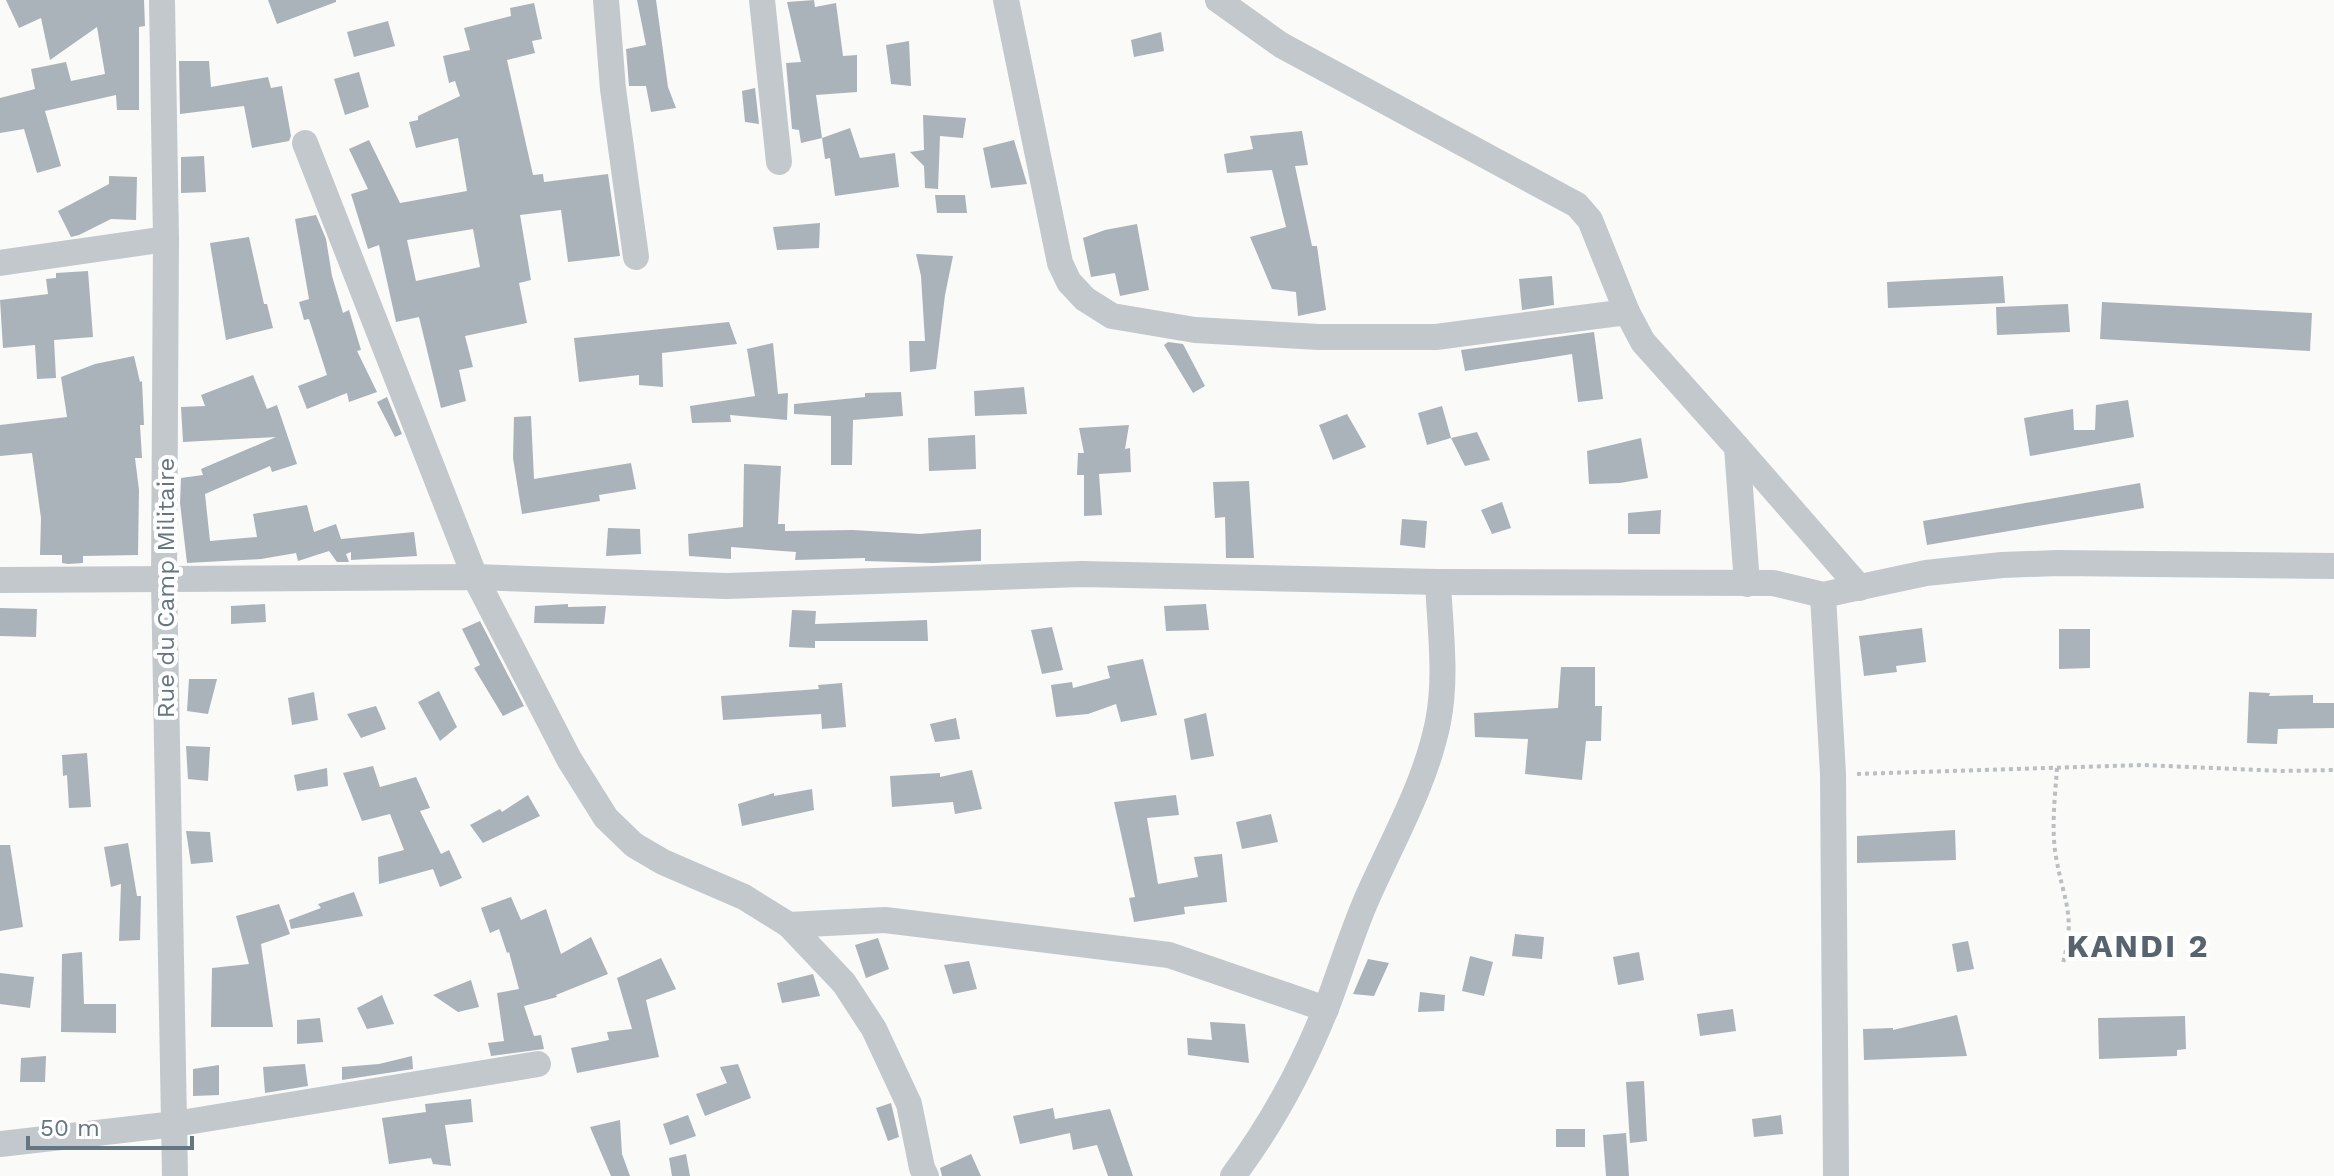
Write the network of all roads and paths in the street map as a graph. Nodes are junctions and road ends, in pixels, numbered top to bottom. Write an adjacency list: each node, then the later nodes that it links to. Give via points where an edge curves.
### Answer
1 (162, 0): 8 (street, Rue du Camp Militaire)
2 (606, 0): 9 (street)
3 (762, 0): 7 (street)
4 (1006, 0): 11 (street, via 1060,263 1085,299 1112,316 1195,330 1421,337)
5 (1218, 0): 11 (street, via 1281,45 1577,205 1590,220)
6 (305, 143): 14 (street)
7 (779, 162)
8 (166, 239): 10 (street); 16 (street, Rue du Camp Militaire)
9 (636, 257)
10 (0, 263)
11 (1627, 312): 12 (street, via 1643,342)
12 (1737, 447): 18 (street); 19 (street)
13 (2334, 566): 19 (street, via 2002,565 1926,573)
14 (475, 577): 16 (street); 17 (street, via 726,586 1082,574); 24 (street, via 569,759 606,818 634,845 663,862 744,897)
15 (0, 580): 16 (street)
16 (164, 580): 28 (street, Rue du Camp Militaire)
17 (1438, 582): 18 (street); 26 (street, via 1438,722 1413,801 1365,904)
18 (1747, 584): 20 (street, via 1773,583)
19 (1860, 588): 20 (street)
20 (1823, 595): 23 (street)
21 (2057, 768): 22 (path); 23 (path); 25 (path, via 2055,854 2071,919)
22 (2334, 770)
23 (1833, 774): 33 (street)
24 (789, 925): 26 (street, via 885,920 1169,955); 31 (street, via 844,983 874,1029 909,1104)
25 (2063, 963)
26 (1326, 1009): 32 (street, via 1292,1083)
27 (538, 1064): 28 (street)
28 (175, 1124): 29 (street); 30 (street, Rue du Camp Militaire)
29 (0, 1144)
30 (175, 1176)
31 (926, 1176)
32 (1233, 1176)
33 (1836, 1176)

